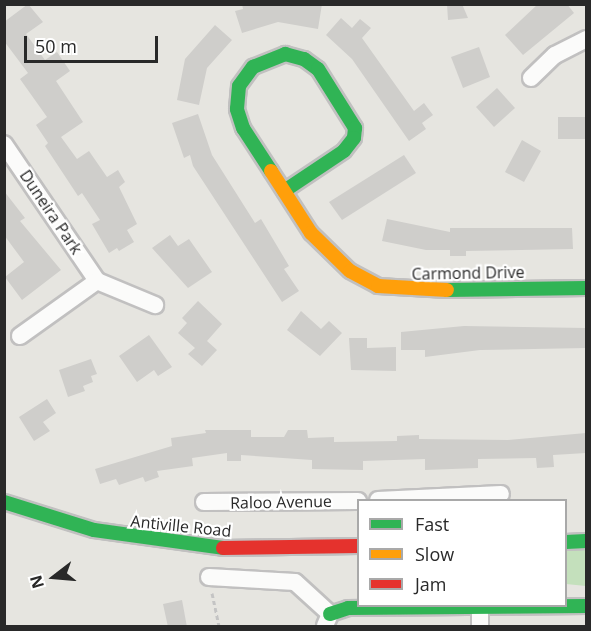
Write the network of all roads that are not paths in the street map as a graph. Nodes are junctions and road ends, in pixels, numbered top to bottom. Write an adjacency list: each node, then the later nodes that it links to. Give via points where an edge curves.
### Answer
1 (586, 39): 2 (street, via 555,55)
2 (531, 78)
3 (4, 144): 5 (street, Duneira Park)
4 (284, 191): 4 (street, Carmond Drive, via 243,128 236,99 239,86 253,67 285,54 304,59 318,69 355,128 354,138 344,151); 6 (street, Carmond Drive, via 326,250 350,271 378,286 410,291)
5 (97, 281): 7 (street); 8 (street)
6 (586, 288)
7 (155, 305)
8 (20, 336)
9 (501, 494): 10 (street)
10 (425, 499)
11 (357, 501): 13 (street, Raloo Avenue)
12 (4, 502): 16 (street, Antiville Road, via 73,524 152,541 231,548)
13 (204, 502)
14 (586, 541): 15 (street)
15 (567, 542)
16 (357, 546)
17 (209, 577): 24 (street, via 290,580 312,594)
18 (567, 606): 19 (street)
19 (586, 606)
20 (360, 607): 24 (street, via 343,608)
21 (428, 607): 23 (street)
22 (533, 607): 23 (street)
23 (480, 608): 25 (street)
24 (328, 620)
25 (480, 627)

